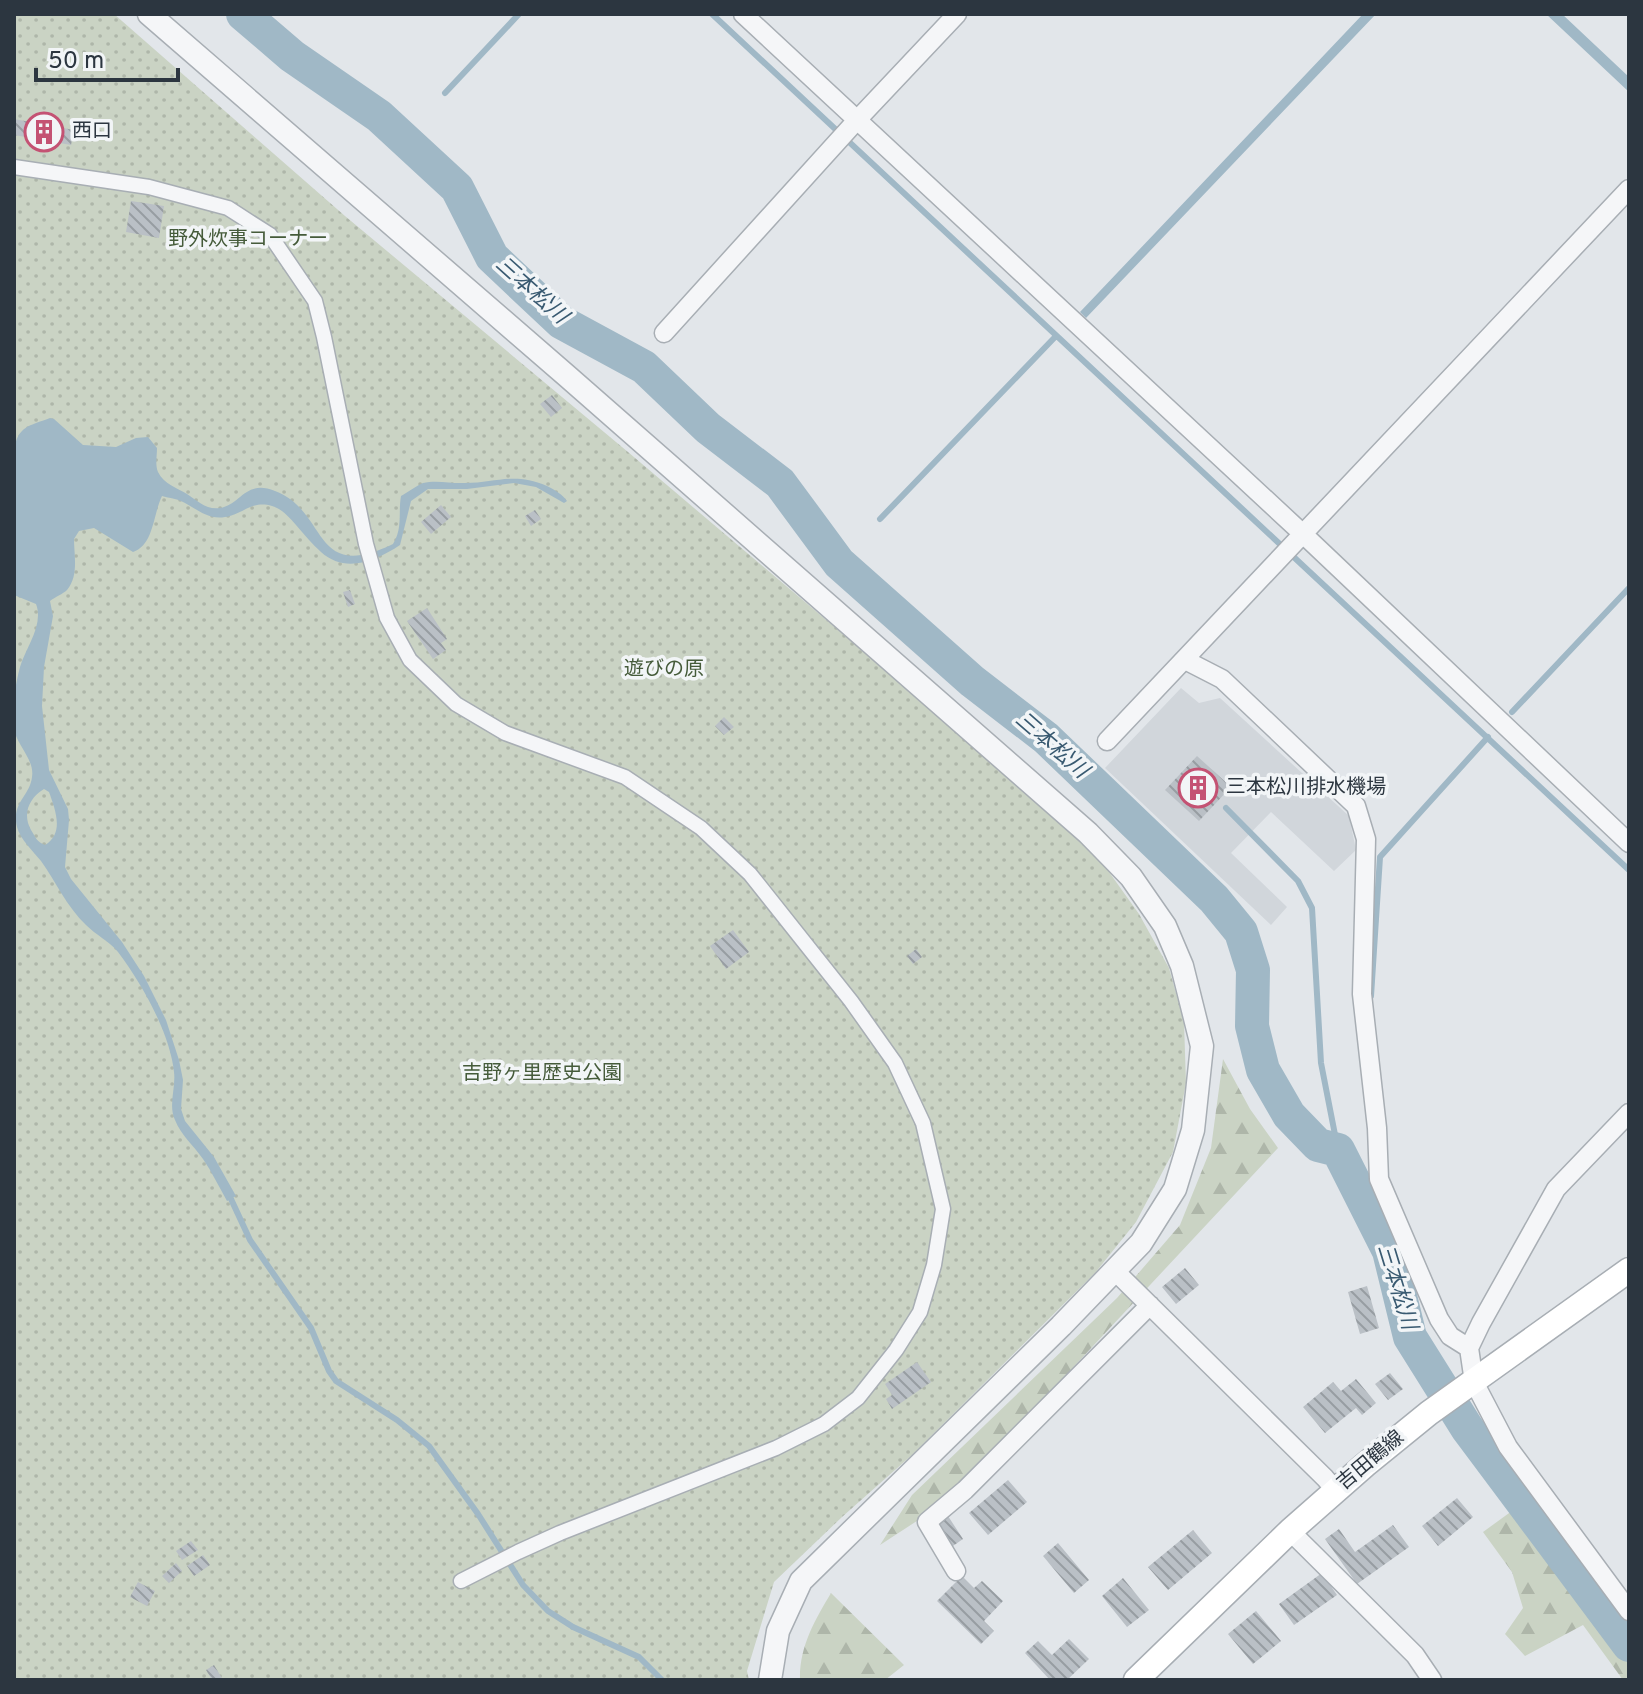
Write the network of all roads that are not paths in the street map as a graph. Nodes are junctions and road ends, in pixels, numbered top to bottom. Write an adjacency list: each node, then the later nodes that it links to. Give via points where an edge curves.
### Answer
1 (149, 14): 14 (street, via 1088,833 1131,877 1165,926 1182,966 1202,1046 1193,1130 1175,1189 1141,1243)
2 (743, 14): 4 (street)
3 (957, 14): 4 (street)
4 (847, 131): 7 (street); 8 (street)
5 (14, 167): 21 (street, via 162,190 228,208 270,235 315,301 366,544 387,618 410,660 456,704 505,733 625,777 701,828 750,874 851,1001 895,1063 923,1123 943,1209 934,1265 920,1312 858,1398 824,1424 776,1448 560,1533)
6 (1626, 198): 8 (street)
7 (664, 333)
8 (1298, 538): 9 (street); 11 (street)
9 (1185, 660): 10 (street); 16 (street, via 1222,679 1356,806 1366,839 1362,994 1379,1179 1439,1319 1450,1336)
10 (1107, 741)
11 (1629, 843)
12 (1629, 1113): 16 (street, via 1556,1189)
13 (1629, 1270): 17 (main road, 吉田鶴線)
14 (1115, 1271): 15 (street); 24 (street, via 801,1581 778,1631)
15 (1150, 1305): 18 (street); 20 (street, via 927,1522)
16 (1469, 1348): 17 (street)
17 (1474, 1382): 18 (main road, 吉田鶴線); 22 (street, via 1508,1447)
18 (1336, 1491): 19 (main road, 吉田鶴線)
19 (1290, 1531): 23 (main road, 吉田鶴線); 25 (street, via 1415,1655)
20 (956, 1571)
21 (461, 1581)
22 (1629, 1611)
23 (1149, 1675)
24 (770, 1680)
25 (1432, 1680)

